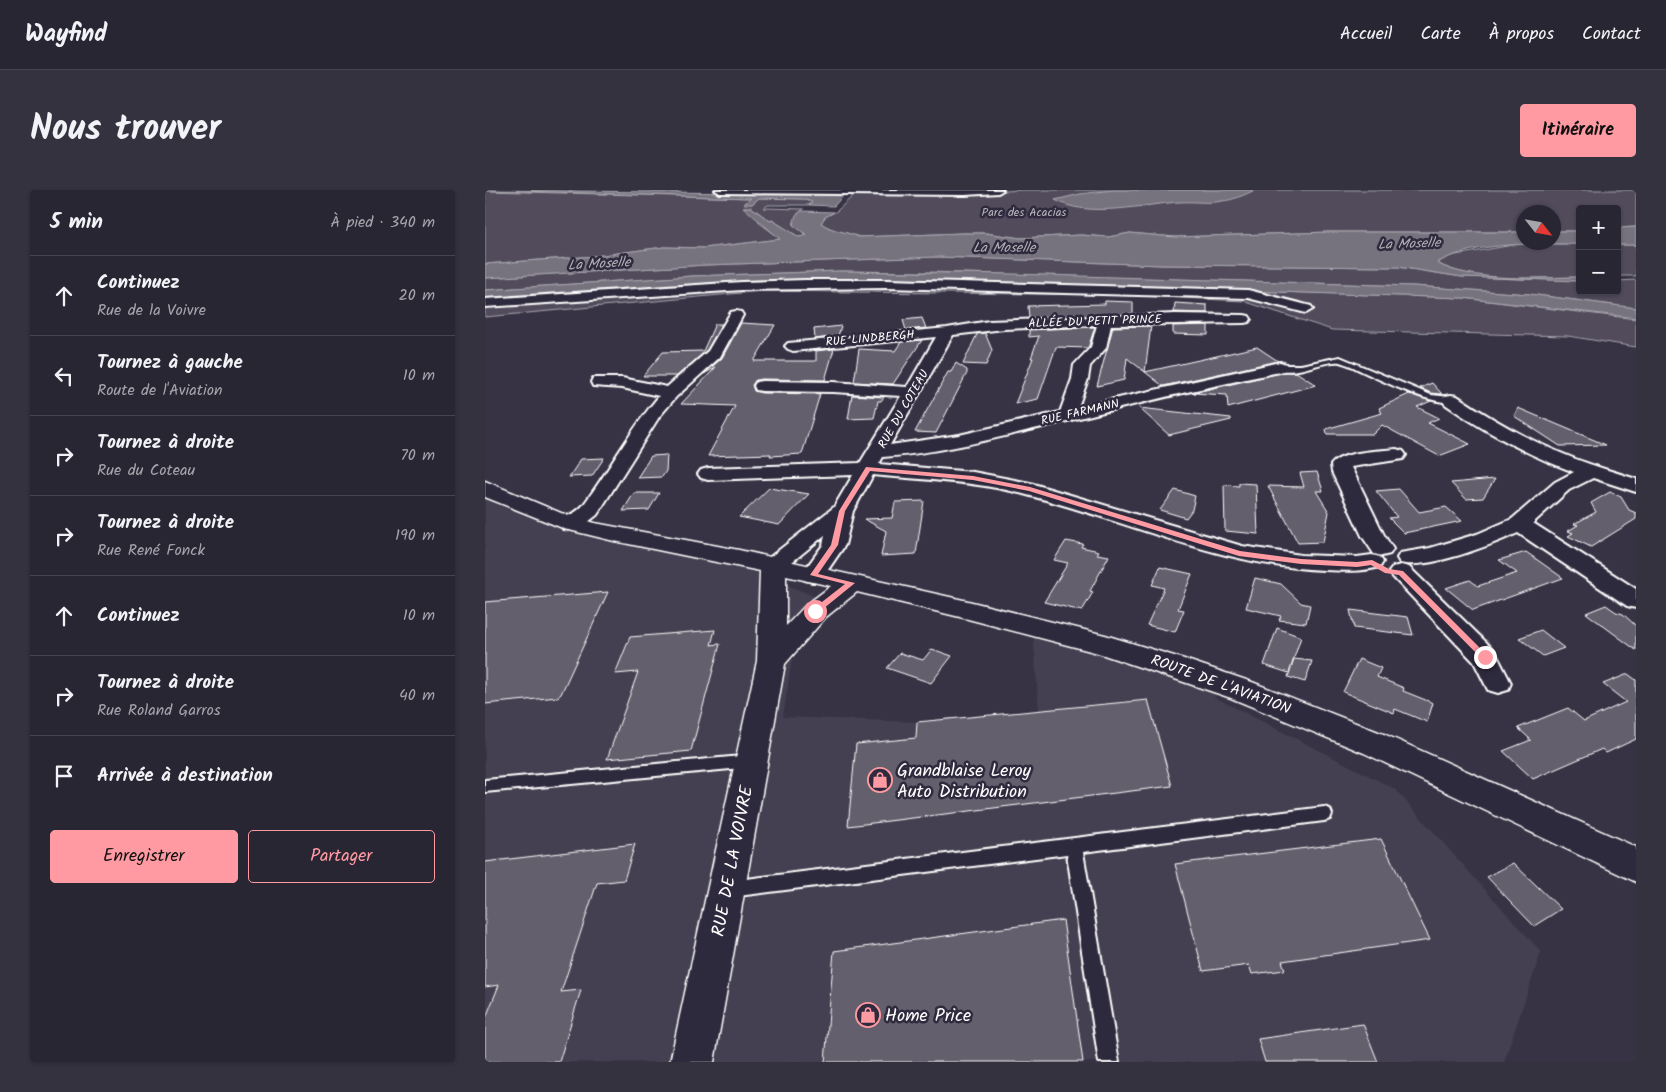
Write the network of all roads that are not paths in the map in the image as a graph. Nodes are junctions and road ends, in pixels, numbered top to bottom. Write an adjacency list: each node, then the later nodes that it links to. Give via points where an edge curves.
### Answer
1 (720, 190): 2 (street)
2 (998, 190)
3 (485, 303): 4 (street, via 742,286 869,284 1248,294)
4 (1306, 308)
5 (736, 315): 14 (street, via 714,354)
6 (1244, 319): 7 (street, ALLÉE DU PETIT PRINCE, via 1189,317)
7 (1105, 321): 8 (street, ALLÉE DU PETIT PRINCE, via 1020,324); 16 (street, via 1098,348 1081,366)
8 (947, 332): 9 (street, RUE LINDBERGH); 13 (street, RUE DU COTEAU)
9 (793, 346)
10 (1280, 367): 15 (lane, via 1301,367 1340,359 1429,397); 16 (street, RUE FARMANN)
11 (599, 382): 14 (street)
12 (762, 386): 13 (street)
13 (913, 392): 18 (street, RUE DU COTEAU)
14 (670, 393): 24 (street, via 652,415 590,511)
15 (1451, 400): 19 (street, via 1481,422 1567,463)
16 (1068, 415): 18 (street, RUE FARMANN, via 905,450)
17 (1396, 455): 26 (street, via 1349,461 1341,465 1369,528)
18 (873, 460): 20 (street, via 829,469); 23 (street, RUE DU COTEAU); 26 (street, via 1030,489 1239,554 1301,562 1357,564)
19 (1591, 470): 21 (street); 25 (street, via 1562,486)
20 (708, 474)
21 (1636, 486)
22 (485, 488): 24 (street, ROUTE DE L'AVIATION)
23 (842, 511): 28 (street, RUE DU COTEAU); 29 (street, RUE DU COTEAU, via 834,545)
24 (571, 524): 28 (street, ROUTE DE L'AVIATION)
25 (1520, 524): 27 (street); 31 (street)
26 (1377, 556): 27 (street, via 1388,572)
27 (1405, 565): 34 (street, via 1485,657)
28 (773, 566): 29 (street, ROUTE DE L'AVIATION); 32 (street, RUE DE LA VOIVRE)
29 (813, 575): 30 (street, ROUTE DE L'AVIATION); 32 (street)
30 (851, 583): 33 (street, via 815,611); 39 (street, ROUTE DE L'AVIATION, via 1106,646 1252,692 1437,771)
31 (1636, 600)
32 (773, 610): 33 (street, RUE DE LA VOIVRE)
33 (771, 661): 35 (street, RUE DE LA VOIVRE)
34 (1499, 683)
35 (752, 761): 36 (lane); 40 (street, RUE DE LA VOIVRE)
36 (485, 786)
37 (1324, 814): 38 (lane)
38 (1074, 846): 40 (lane); 42 (lane)
39 (1636, 865)
40 (727, 890): 41 (street, RUE DE LA VOIVRE)
41 (692, 1062)
42 (1109, 1062)

